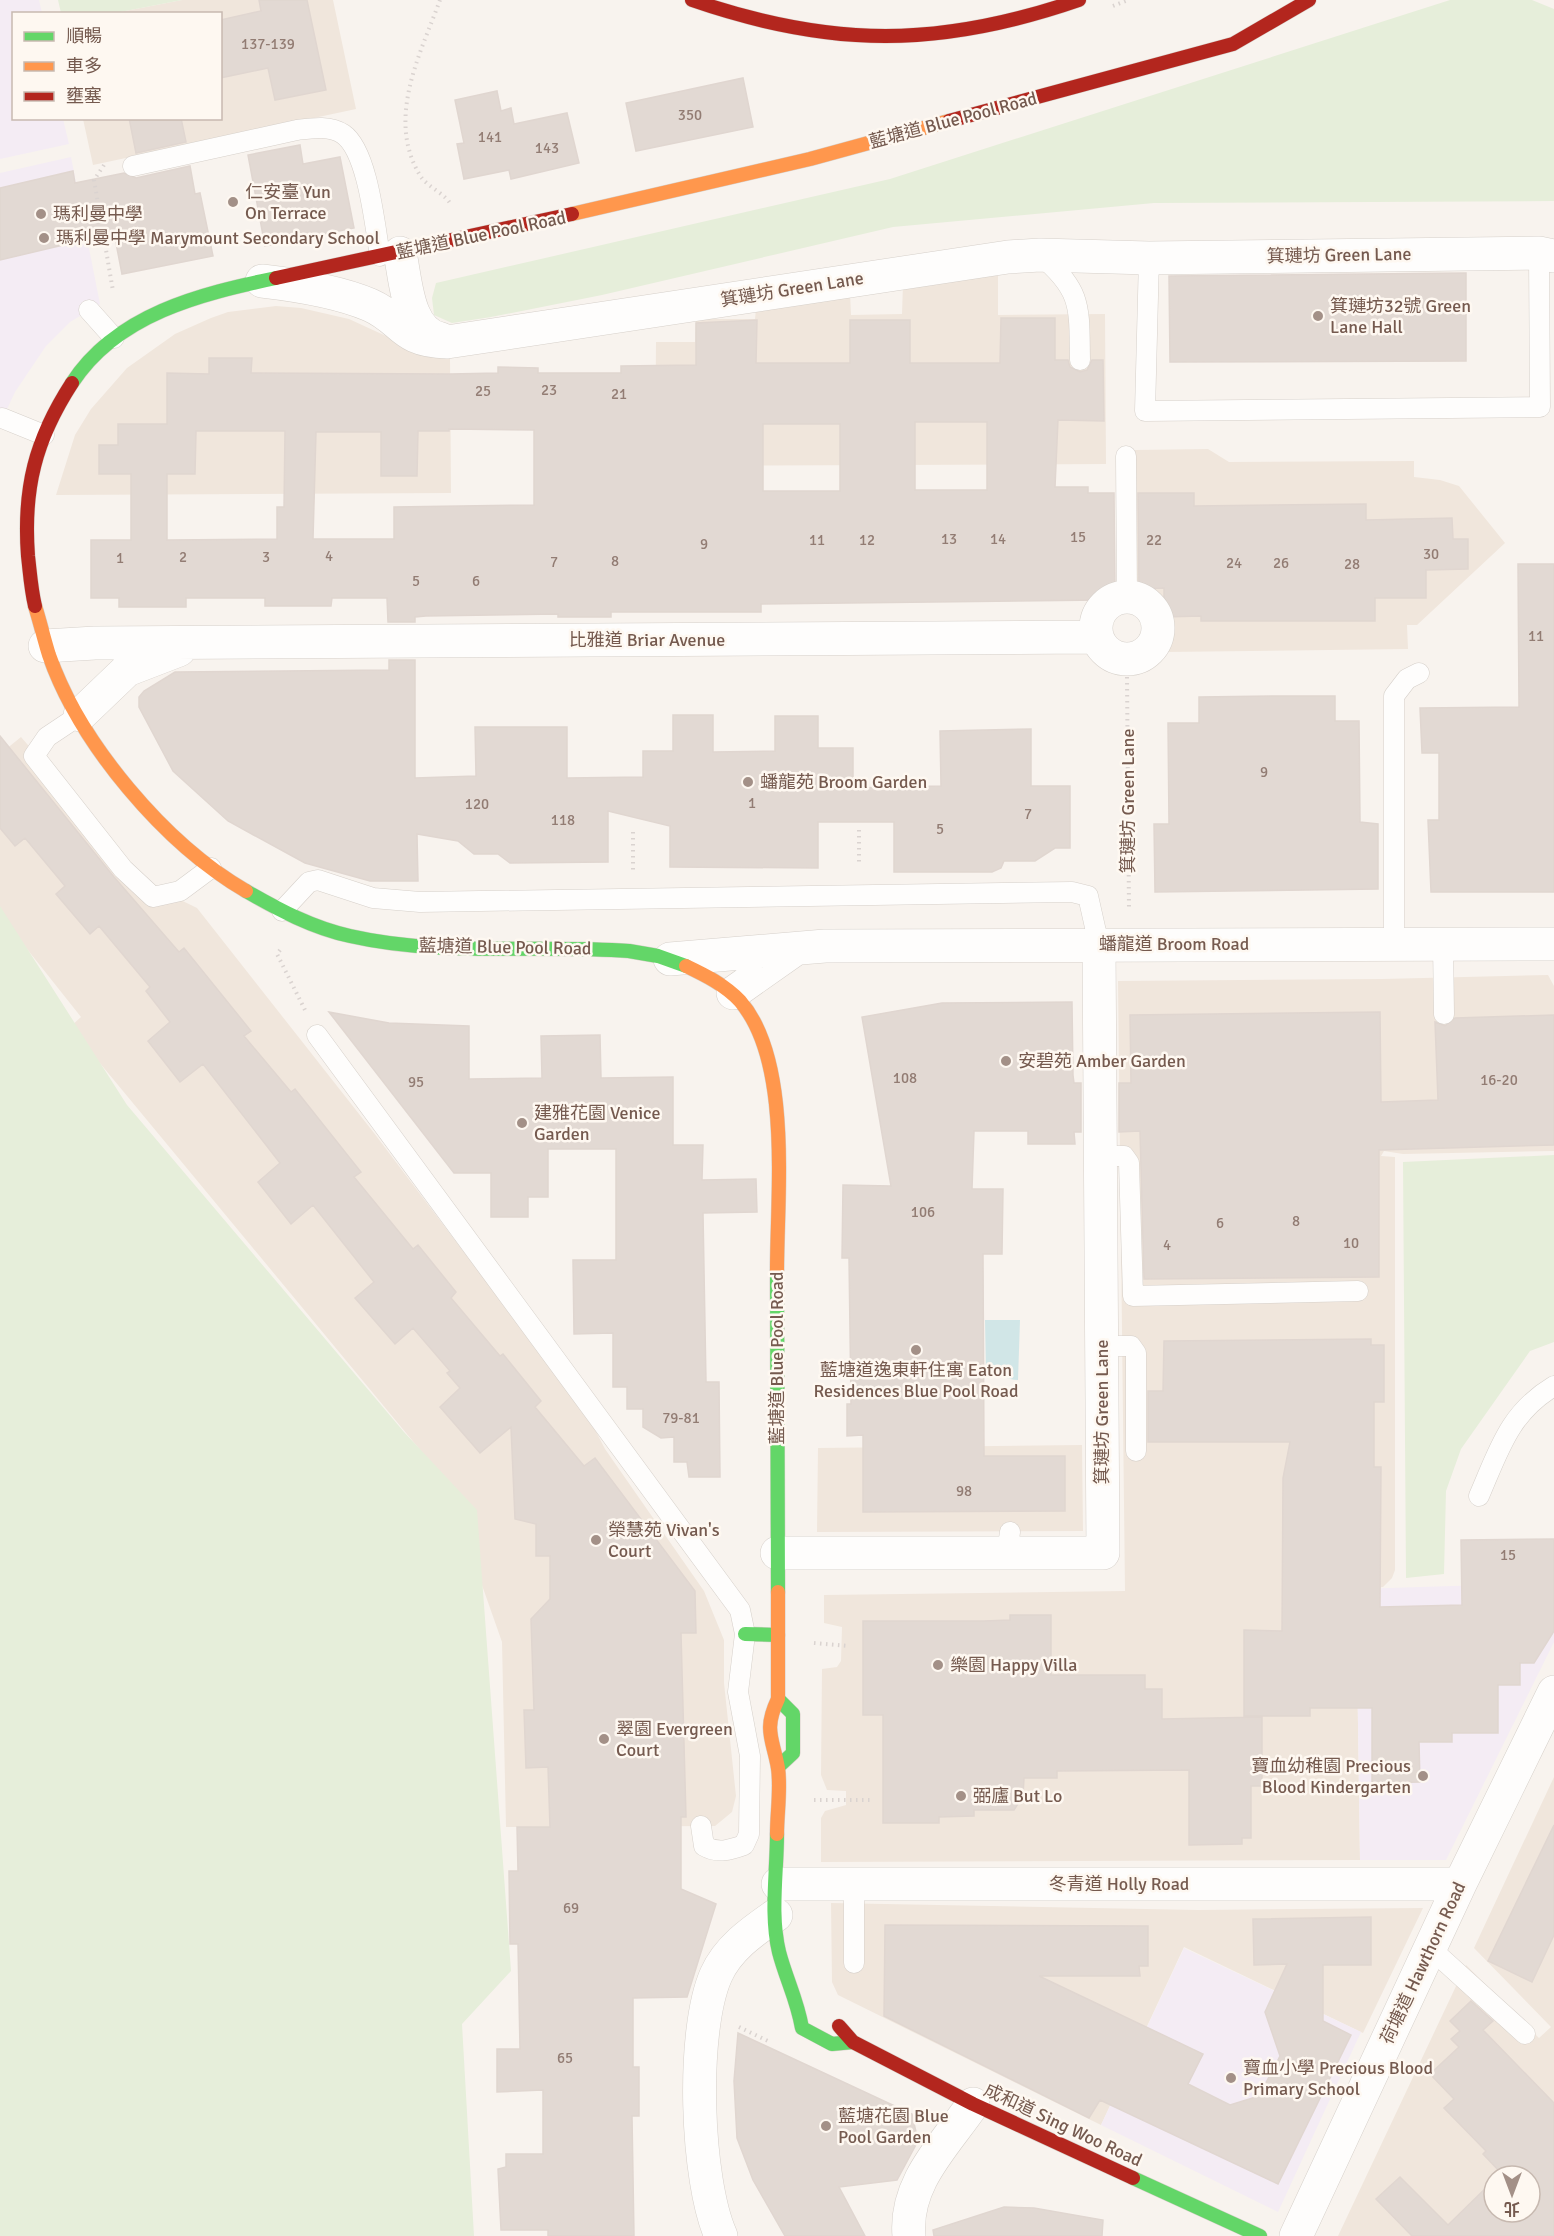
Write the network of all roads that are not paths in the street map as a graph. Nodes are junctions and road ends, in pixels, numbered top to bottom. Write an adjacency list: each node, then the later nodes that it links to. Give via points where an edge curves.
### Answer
1 (692, 0): 2 (street, via 764,23 811,32 910,38 996,27)
2 (1079, 0)
3 (1309, 0): 5 (street, 藍塘道 Blue Pool Road, via 1233,44 810,159)
4 (133, 166): 5 (lane, via 297,130 320,128 341,132 350,140 362,166)
5 (390, 254): 9 (street, 藍塘道 Blue Pool Road); 12 (street, 箕璉坊 Green Lane, via 420,328 436,338)
6 (1546, 254): 8 (street, 箕璉坊 Green Lane); 8 (lane, via 1540,407 1145,411)
7 (1040, 255): 8 (street, 箕璉坊 Green Lane); 12 (street, 箕璉坊 Green Lane, via 976,260); 13 (lane, via 1069,283 1076,298)
8 (1132, 262)
9 (257, 280): 11 (street, 藍塘道 Blue Pool Road, via 208,292 168,308); 12 (street, 箕璉坊 Green Lane, via 297,285 372,306 404,332 420,339)
10 (89, 310): 11 (lane)
11 (114, 338): 15 (street, 藍塘道 Blue Pool Road, via 83,366)
12 (461, 341)
13 (1080, 360)
14 (2, 418): 15 (lane)
15 (44, 435): 20 (street, 藍塘道 Blue Pool Road, via 27,490 25,547 33,607)
16 (1126, 456): 17 (lane)
17 (1127, 597): 18 (street, via 1112,601 1100,612); 18 (street, via 1142,601 1155,614 1155,643 1143,655 1127,659 1112,656)
18 (1097, 637): 19 (street, 比雅道 Briar Avenue)
19 (198, 643): 20 (street, 比雅道 Briar Avenue); 22 (street, 比雅道 Briar Avenue, via 127,670)
20 (45, 646): 22 (street, 藍塘道 Blue Pool Road, via 59,682)
21 (1419, 673): 25 (lane, via 1407,679 1394,696)
22 (80, 715): 23 (street, 藍塘道 Blue Pool Road, via 124,786 184,848); 23 (lane, via 47,737 34,756 123,869 153,897 180,891)
23 (211, 868): 24 (street, 藍塘道 Blue Pool Road)
24 (282, 911): 28 (lane, via 309,882 318,880 373,898 420,902 1072,892 1088,896); 30 (street, 藍塘道 Blue Pool Road, via 346,935 434,949 610,949)
25 (1394, 943): 26 (street, 蟠龍道 Broom Road); 28 (street, 蟠龍道 Broom Road)
26 (1443, 943): 27 (street, 蟠龍道 Broom Road); 32 (lane)
27 (1554, 944)
28 (1099, 945): 29 (street, 蟠龍道 Broom Road); 34 (street, 箕璉坊 Green Lane)
29 (795, 949): 30 (street, 蟠龍道 Broom Road); 31 (street)
30 (670, 959): 31 (street, 藍塘道 Blue Pool Road)
31 (733, 993): 40 (street, 藍塘道 Blue Pool Road, via 768,1053 777,1118)
32 (1444, 1014)
33 (317, 1035): 41 (lane, via 740,1610)
34 (1094, 1148): 35 (lane, via 1124,1156 1129,1163 1133,1296); 36 (street, 箕璉坊 Green Lane, via 1091,1219)
35 (1358, 1291)
36 (1101, 1346): 38 (lane, via 1131,1346 1136,1353); 40 (street, 箕璉坊 Green Lane, via 1092,1413 1103,1553 1008,1542)
37 (1554, 1386): 39 (lane, via 1526,1406 1509,1426)
38 (1136, 1451)
39 (1479, 1496)
40 (777, 1553): 42 (street, 藍塘道 Blue Pool Road)
41 (745, 1634): 42 (street); 46 (lane, via 738,1692 750,1756 749,1834 744,1845 712,1851 704,1846)
42 (778, 1635): 44 (street, 藍塘道 Blue Pool Road)
43 (1554, 1692): 48 (street, 荷塘道 Hawthorn Road)
44 (778, 1699): 45 (street, 藍塘道 Blue Pool Road, via 770,1713 771,1753); 45 (street, via 793,1714 794,1738 793,1753)
45 (778, 1767): 49 (street, 藍塘道 Blue Pool Road)
46 (701, 1826)
47 (854, 1884): 48 (street, 冬青道 Holly Road); 49 (street, 冬青道 Holly Road); 51 (lane)
48 (1460, 1884): 50 (street, 荷塘道 Hawthorn Road)
49 (777, 1899): 52 (street, 成和道 Sing Woo Road, via 779,1951); 56 (street, via 716,1974 704,2023 702,2150)
50 (1430, 1948): 53 (lane); 59 (street, 荷塘道 Hawthorn Road)
51 (854, 1964)
52 (797, 1999): 54 (street, 成和道 Sing Woo Road, via 840,2026); 54 (street, 成和道 Sing Woo Road, via 802,2028 832,2044)
53 (1525, 2034)
54 (853, 2042): 55 (street, 成和道 Sing Woo Road)
55 (973, 2104): 57 (street, via 916,2185 907,2218); 58 (street, 成和道 Sing Woo Road)
56 (721, 2236)
57 (909, 2236)
58 (1260, 2236)
59 (1296, 2236)

